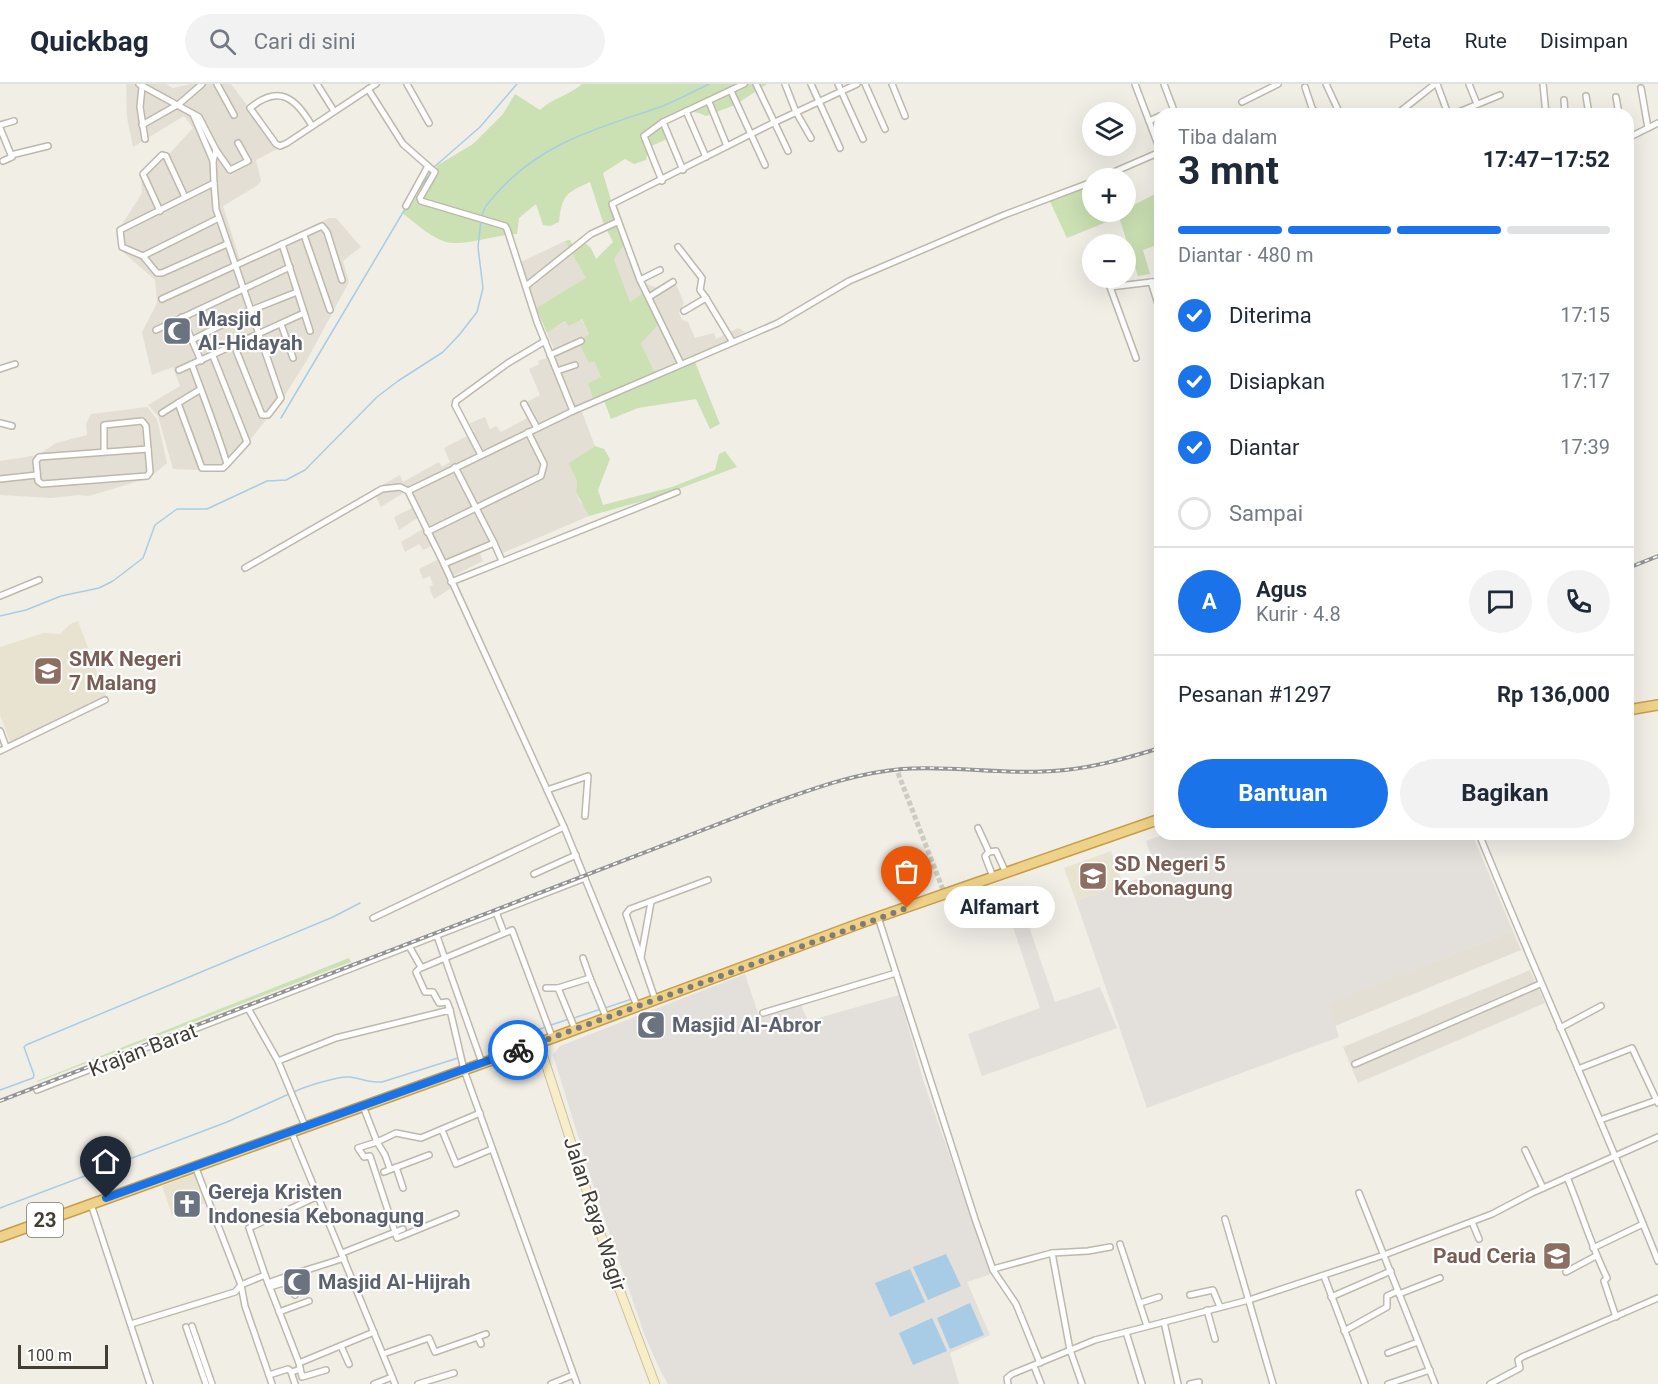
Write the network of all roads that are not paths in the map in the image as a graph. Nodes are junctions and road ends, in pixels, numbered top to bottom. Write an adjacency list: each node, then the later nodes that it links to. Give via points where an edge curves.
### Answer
1 (202, 84): 34 (street)
2 (217, 84): 50 (street)
3 (317, 84): 46 (street)
4 (376, 84): 24 (street)
5 (407, 84): 56 (street)
6 (744, 84): 25 (street)
7 (756, 84): 57 (street)
8 (785, 84): 48 (street)
9 (811, 84): 31 (street)
10 (838, 84): 26 (street)
11 (857, 84): 26 (street)
12 (865, 84): 63 (street)
13 (892, 84): 51 (street)
14 (1135, 84): 54 (street)
15 (1164, 84): 36 (street)
16 (1278, 84): 33 (street)
17 (1326, 84): 38 (street)
18 (1436, 84): 39 (street); 40 (street)
19 (1469, 84): 35 (street)
20 (1543, 84): 42 (street)
21 (140, 85): 34 (street); 59 (street)
22 (1305, 87): 37 (street)
23 (1641, 88): 62 (street)
24 (368, 89): 46 (street); 83 (street, via 403,144)
25 (731, 91): 32 (street); 64 (street)
26 (841, 91): 31 (street); 69 (street)
27 (1500, 95): 35 (street)
28 (1586, 96): 44 (street)
29 (1616, 97): 45 (street)
30 (1563, 100): 43 (street)
31 (818, 101): 48 (street); 73 (street)
32 (709, 102): 47 (street); 72 (street)
33 (1242, 102)
34 (178, 104): 49 (street); 59 (street)
35 (1477, 104): 41 (street)
36 (1171, 108)
37 (1312, 108)
38 (1337, 108)
39 (1405, 108)
40 (1446, 108)
41 (1468, 108)
42 (1545, 108)
43 (1564, 108)
44 (1588, 108)
45 (1618, 108)
46 (334, 111): 60 (street)
47 (686, 111): 55 (street); 79 (street)
48 (796, 111): 57 (street); 67 (street)
49 (193, 114): 74 (street, via 201,120); 76 (street)
50 (234, 115)
51 (905, 116)
52 (1154, 119): 54 (street)
53 (14, 121): 61 (street)
54 (1149, 121): 65 (street)
55 (663, 122): 85 (street); 86 (street, via 643,137)
56 (429, 123)
57 (773, 123): 64 (street); 75 (street)
58 (1658, 123): 62 (street)
59 (142, 125): 68 (street)
60 (312, 126): 60 (street, via 278,146 250,109 271,92 277,92 293,97)
61 (0, 127): 78 (street)
62 (1648, 128): 66 (street)
63 (885, 129)
64 (750, 135): 72 (street); 82 (street)
65 (1154, 135)
66 (1634, 135)
67 (811, 138)
68 (145, 139)
69 (862, 139)
70 (238, 143): 74 (street, via 248,161 232,169)
71 (48, 146): 78 (street)
72 (728, 146): 79 (street)
73 (840, 148)
74 (216, 150): 76 (street); 81 (street)
75 (788, 151)
76 (208, 152): 81 (street)
77 (1154, 154): 84 (street)
78 (11, 155): 80 (street)
79 (706, 157): 85 (street)
80 (3, 161)
81 (213, 161): 87 (street)
82 (765, 165)
83 (431, 168): 90 (street); 107 (street, via 420,200 501,224 507,229)
84 (1122, 168)
85 (684, 170): 86 (street)
86 (662, 181): 93 (street, via 612,203)
87 (214, 183): 89 (street); 92 (street)
88 (1082, 186): 126 (street, via 849,281 778,323)
89 (185, 197): 91 (street); 91 (street, via 166,156 162,155 143,174)
90 (406, 206)
91 (160, 211): 98 (street, via 120,230 122,247)
92 (219, 218): 95 (street); 98 (street)
93 (617, 222): 103 (street); 107 (street, via 591,234)
94 (304, 235): 96 (street); 102 (street, via 324,227); 114 (street)
95 (227, 244): 98 (street, via 162,273 153,270); 99 (street)
96 (282, 244): 99 (street); 100 (street)
97 (678, 247): 112 (street, via 702,278 700,288)
98 (143, 256)
99 (234, 266): 108 (street); 113 (street)
100 (290, 267): 108 (street); 110 (street)
101 (660, 270): 103 (street)
102 (342, 280)
103 (640, 280): 111 (street)
104 (673, 282): 111 (street)
105 (1151, 282): 106 (street); 109 (street); 131 (street, via 1110,287)
106 (1154, 282)
107 (526, 286): 124 (street)
108 (243, 288): 115 (street); 118 (street)
109 (1154, 291)
110 (297, 292): 115 (street); 117 (street)
111 (650, 297): 134 (street)
112 (706, 298): 116 (street); 126 (street)
113 (162, 299)
114 (330, 310)
115 (249, 311): 122 (street); 123 (street)
116 (684, 311)
117 (304, 313): 119 (street); 121 (street)
118 (182, 317): 120 (street); 123 (street)
119 (280, 324): 122 (street); 130 (street)
120 (156, 330)
121 (310, 331)
122 (258, 334): 127 (street); 127 (street, via 281,398 268,415 262,415)
123 (192, 340): 132 (street)
124 (545, 341): 128 (street); 151 (street, via 456,401)
125 (581, 341): 128 (street)
126 (732, 341): 134 (street)
127 (234, 345): 129 (street)
128 (550, 355): 139 (street)
129 (213, 356): 132 (street); 152 (street, via 247,442)
130 (293, 358)
131 (1136, 358)
132 (201, 361): 135 (street)
133 (15, 364): 137 (street)
134 (681, 364): 143 (street)
135 (192, 365): 138 (street); 140 (street)
136 (575, 365): 139 (street)
137 (0, 369)
138 (179, 370)
139 (556, 371): 143 (street)
140 (201, 390): 141 (street); 152 (street)
141 (178, 403): 144 (street); 152 (street, via 202,468 223,468)
142 (524, 404): 147 (street)
143 (573, 411): 147 (street)
144 (162, 413)
145 (0, 423): 146 (street)
146 (12, 426)
147 (537, 428): 148 (street)
148 (528, 432): 151 (street); 158 (street, via 544,464 542,474)
149 (148, 449): 150 (street); 150 (street, via 142,421 104,425); 154 (street, via 147,476 42,484)
150 (104, 451): 154 (street, via 39,457)
151 (481, 454): 153 (street)
152 (227, 464)
153 (455, 467): 156 (street); 158 (street)
154 (37, 475): 155 (street)
155 (0, 479)
156 (408, 491): 159 (street); 163 (street, via 393,486 382,489)
157 (677, 492): 161 (street)
158 (476, 507): 159 (street); 160 (street)
159 (428, 532): 162 (street)
160 (494, 543): 161 (street); 162 (street)
161 (502, 561): 165 (street)
162 (444, 564): 165 (street)
163 (245, 568)
164 (39, 580): 166 (street)
165 (451, 582): 173 (street)
166 (0, 596)
167 (105, 700): 171 (street)
168 (1658, 705): 169 (highway)
169 (1634, 709)
170 (0, 731): 171 (street)
171 (6, 747): 172 (street)
172 (0, 751)
173 (547, 790): 174 (street, via 588,776); 176 (street)
174 (585, 816)
175 (1154, 821): 181 (highway, 23)
176 (564, 827): 180 (street); 189 (street)
177 (978, 828): 179 (street)
178 (1481, 840): 199 (street)
179 (989, 852): 181 (street, via 996,851); 183 (street, via 985,856)
180 (576, 855): 182 (street); 184 (street)
181 (1006, 873): 183 (highway, 23)
182 (534, 874)
183 (993, 877): 188 (highway, 23)
184 (585, 878): 187 (street, Krajan Barat); 203 (street)
185 (708, 880): 186 (street)
186 (651, 902): 195 (street); 195 (street, via 626,914)
187 (496, 912): 190 (street); 191 (street, Krajan Barat)
188 (879, 917): 197 (street); 202 (highway, 23)
189 (374, 918)
190 (504, 933): 193 (street); 211 (street, via 512,930)
191 (436, 936): 192 (street, Krajan Barat); 193 (street)
192 (410, 946): 196 (street); 205 (street, Krajan Barat)
193 (444, 956): 196 (street); 214 (street)
194 (584, 958): 198 (street)
195 (640, 959): 202 (street)
196 (421, 968): 206 (street, via 416,972 425,992 433,992 439,1003 447,1002)
197 (896, 974): 207 (street); 258 (street)
198 (590, 978): 201 (street); 208 (street)
199 (1540, 984): 210 (street); 215 (street)
200 (546, 988): 201 (street)
201 (558, 988): 209 (street)
202 (655, 999): 203 (highway, 23)
203 (637, 1006): 208 (highway, 23)
204 (1601, 1006): 210 (street)
205 (249, 1010): 213 (street); 218 (street, Krajan Barat)
206 (450, 1010): 213 (street, via 336,1038); 217 (street)
207 (763, 1013)
208 (604, 1014): 209 (highway, 23)
209 (573, 1026): 211 (highway, 23)
210 (1560, 1028): 216 (street)
211 (550, 1033): 212 (highway, 23)
212 (539, 1043): 214 (highway, 23); 317 (main road, Jalan Raya Wagir, via 613,1272)
213 (278, 1061): 223 (street)
214 (482, 1063): 217 (highway, 23)
215 (1354, 1064)
216 (1578, 1069): 219 (street, via 1632,1048); 222 (street)
217 (464, 1070): 220 (highway, 23); 221 (street)
218 (37, 1090)
219 (1657, 1101): 222 (street)
220 (363, 1106): 223 (highway, 23); 227 (street)
221 (480, 1113): 224 (street); 228 (street)
222 (1600, 1120): 231 (street)
223 (305, 1126): 225 (highway, 23)
224 (442, 1130): 227 (street, via 421,1138 395,1134); 228 (street, via 456,1164)
225 (291, 1131): 232 (highway, 23); 238 (street)
226 (1658, 1137): 231 (street)
227 (376, 1142): 233 (street); 245 (street, via 358,1149 364,1157 370,1156)
228 (492, 1149): 302 (street)
229 (1525, 1150): 236 (street)
230 (429, 1155): 233 (street)
231 (1615, 1155): 234 (street); 243 (street)
232 (195, 1166): 239 (highway, 23); 264 (street)
233 (390, 1169): 235 (street)
234 (1567, 1177): 236 (street); 252 (street)
235 (403, 1188)
236 (1543, 1188): 242 (street)
237 (1359, 1193): 255 (street)
238 (318, 1196): 254 (street); 261 (street, via 249,1228)
239 (91, 1204): 246 (highway, 23); 280 (street)
240 (456, 1214): 245 (street, via 399,1238)
241 (1225, 1219): 272 (street)
242 (1472, 1222): 247 (street); 255 (street)
243 (1643, 1224): 249 (street); 252 (street)
244 (403, 1228): 245 (street)
245 (394, 1232): 254 (street)
246 (0, 1237)
247 (1479, 1239)
248 (1658, 1239): 249 (street)
249 (1650, 1242): 257 (street)
250 (1110, 1247): 253 (street)
251 (1121, 1247): 274 (street)
252 (1593, 1248): 256 (street)
253 (1052, 1253): 258 (street); 291 (street)
254 (343, 1255): 265 (street); 283 (street)
255 (1384, 1255): 259 (street); 262 (street)
256 (1596, 1256): 260 (street); 278 (street, via 1607,1278 1607,1296)
257 (1658, 1261)
258 (993, 1269): 295 (street, via 1016,1304)
259 (1391, 1271): 266 (street); 270 (street)
260 (1566, 1272)
261 (265, 1275): 264 (street); 265 (street)
262 (1324, 1276): 270 (street); 272 (street)
263 (1440, 1278): 266 (street)
264 (241, 1285): 280 (street, via 235,1292); 301 (street)
265 (269, 1285): 267 (street, via 283,1283); 277 (street)
266 (1399, 1293): 282 (street, via 1387,1296 1387,1307); 288 (street)
267 (295, 1295)
268 (1190, 1295): 275 (street, via 1213,1290)
269 (1159, 1297): 274 (street)
270 (1331, 1297): 282 (street)
271 (1658, 1298): 278 (street)
272 (1249, 1300): 275 (street); 324 (street)
273 (309, 1301): 277 (street)
274 (1140, 1303): 281 (street)
275 (1220, 1307): 276 (street)
276 (1207, 1310): 279 (street); 287 (street)
277 (279, 1312): 296 (street)
278 (1616, 1317): 328 (street, via 1519,1358 1520,1368)
279 (1164, 1322): 281 (street); 322 (street)
280 (131, 1324): 306 (street)
281 (1147, 1326): 284 (street)
282 (1344, 1331): 325 (street)
283 (374, 1332): 290 (street); 293 (street)
284 (1126, 1332): 291 (street); 321 (street)
285 (486, 1334): 286 (street)
286 (478, 1337): 289 (street); 293 (street, via 437,1352 429,1338)
287 (1215, 1340)
288 (1418, 1342): 292 (street); 298 (street)
289 (481, 1344)
290 (340, 1346): 294 (street); 296 (street)
291 (1070, 1350): 295 (street); 320 (street)
292 (1388, 1353)
293 (383, 1354): 303 (street)
294 (349, 1364)
295 (1037, 1364): 318 (street, via 1009,1376); 319 (street)
296 (299, 1366): 297 (street, via 304,1378); 299 (street)
297 (326, 1370)
298 (1430, 1370): 326 (street); 327 (street)
299 (291, 1372): 301 (street, via 288,1369); 310 (street)
300 (454, 1373): 304 (street)
301 (269, 1375): 309 (street)
302 (573, 1375): 315 (street); 316 (street)
303 (392, 1377): 311 (street); 312 (street)
304 (437, 1377): 313 (street); 314 (street)
305 (1199, 1382): 323 (street)
306 (150, 1384)
307 (206, 1384): 308 (street, via 189,1327)
308 (212, 1384)
309 (271, 1384)
310 (295, 1384)
311 (374, 1384)
312 (395, 1384)
313 (418, 1384)
314 (439, 1384)
315 (550, 1384)
316 (577, 1384)
317 (655, 1384)
318 (1008, 1384)
319 (1041, 1384)
320 (1082, 1384)
321 (1142, 1384)
322 (1178, 1384)
323 (1190, 1384)
324 (1272, 1384)
325 (1365, 1384)
326 (1388, 1384)
327 (1435, 1384)
328 (1490, 1384)

